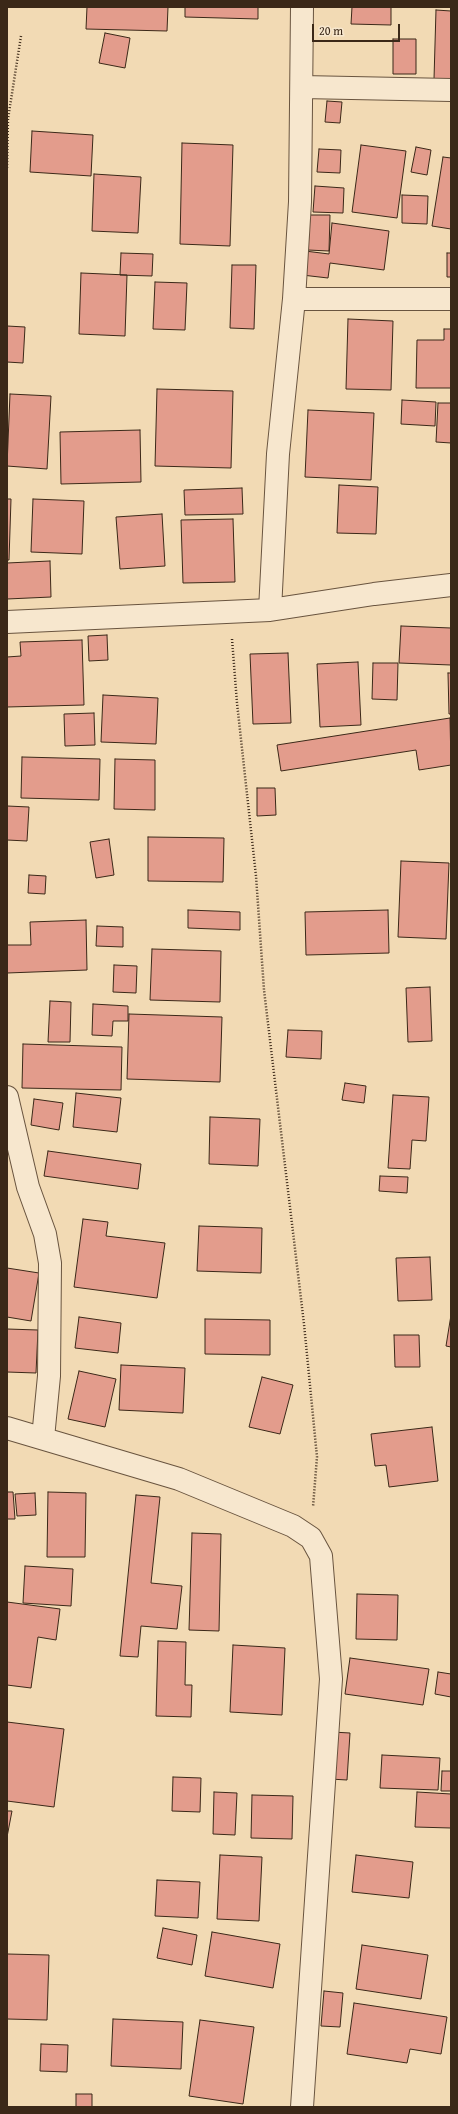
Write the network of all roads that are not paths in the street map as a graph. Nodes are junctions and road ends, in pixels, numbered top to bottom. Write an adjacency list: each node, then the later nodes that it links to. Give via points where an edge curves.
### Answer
1 (302, 7): 2 (street)
2 (302, 87): 3 (street); 4 (street, via 300,202)
3 (451, 90)
4 (294, 299): 5 (street); 7 (street, via 278,454)
5 (451, 299)
6 (451, 585): 7 (street)
7 (270, 610): 8 (street)
8 (7, 622)
9 (7, 1097): 11 (street, via 28,1187 45,1234 50,1263 50,1376)
10 (7, 1428): 11 (street)
11 (43, 1438): 12 (street, via 179,1479 292,1526 311,1538 321,1556 331,1679)
12 (302, 2107)

